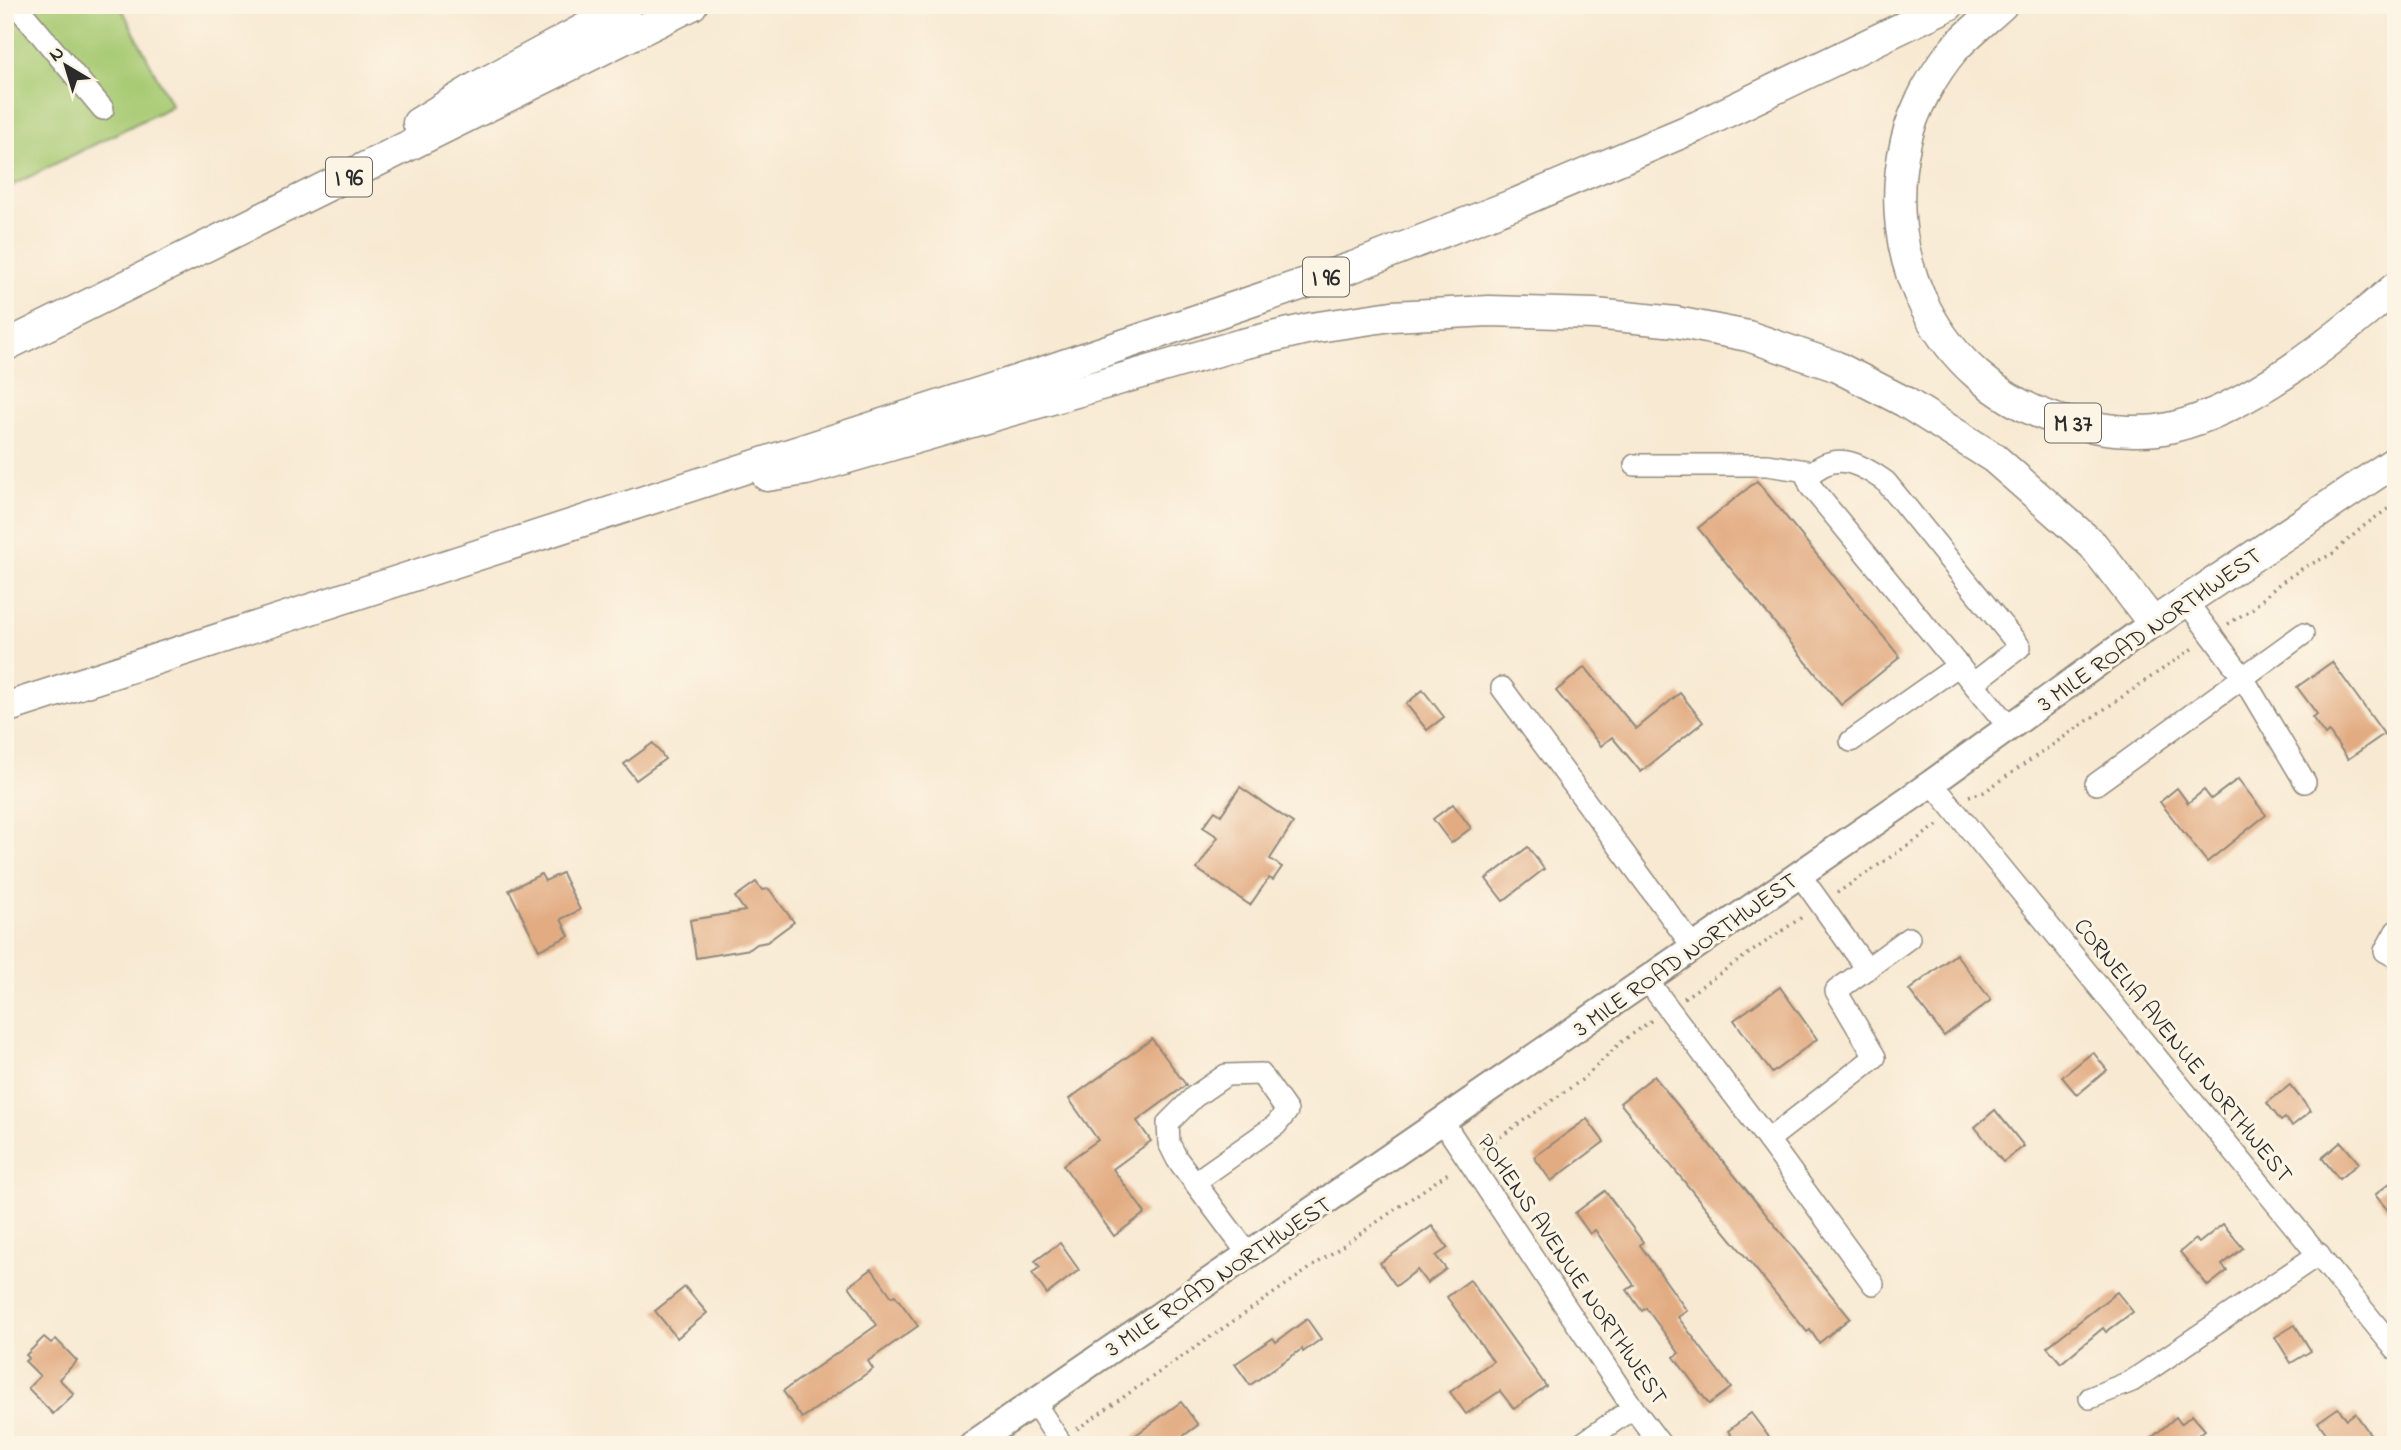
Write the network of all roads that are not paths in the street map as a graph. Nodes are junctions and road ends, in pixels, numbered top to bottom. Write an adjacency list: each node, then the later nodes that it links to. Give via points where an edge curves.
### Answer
1 (16, 5): 6 (street)
2 (628, 5): 7 (highway, via 475,88)
3 (692, 5): 7 (highway, I 96)
4 (1949, 5): 13 (highway, I 96, via 1698,127 1353,267)
5 (2002, 5): 8 (highway, M 37, via 1955,48 1921,99 1906,141 1899,194 1904,244 1916,291 1940,335 1970,369 2005,396 2053,418 2113,431 2172,428 2238,403 2299,363)
6 (103, 109)
7 (257, 223): 9 (highway, I 96)
8 (2396, 287)
9 (5, 346)
10 (2396, 461): 14 (highway, 3 MILE ROAD NORTHWEST)
11 (1635, 465): 12 (street, via 1767,465)
12 (1813, 471): 17 (street, via 1807,477 1811,487); 19 (street, via 1839,461 1862,465 1886,482 2020,647)
13 (680, 489): 15 (highway, via 806,470 1241,344 1311,328 1392,316 1489,311 1595,314 1748,335 1835,366 1905,402 1994,458 2051,506 2094,545); 21 (highway, I 96)
14 (2186, 601): 15 (highway, 3 MILE ROAD NORTHWEST); 18 (street)
15 (2152, 623): 22 (main road, 3 MILE ROAD NORTHWEST)
16 (2302, 634): 18 (street)
17 (1959, 665): 19 (street); 23 (street)
18 (2242, 676): 24 (street); 26 (street)
19 (1973, 683): 22 (street)
20 (1502, 688): 30 (street)
21 (5, 708)
22 (2009, 727): 25 (main road, 3 MILE ROAD NORTHWEST)
23 (1851, 741)
24 (2305, 782)
25 (1932, 783): 27 (main road, 3 MILE ROAD NORTHWEST); 37 (street, CORNELIA AVENUE NORTHWEST)
26 (2096, 784)
27 (1800, 875): 30 (main road, 3 MILE ROAD NORTHWEST); 32 (street)
28 (2396, 931): 31 (street, via 2385,951)
29 (1909, 938): 32 (street)
30 (1694, 948): 33 (main road, 3 MILE ROAD NORTHWEST)
31 (2396, 957)
32 (1867, 969): 35 (street, via 1836,991 1875,1056)
33 (1647, 980): 34 (main road, 3 MILE ROAD NORTHWEST); 35 (street)
34 (1443, 1122): 38 (main road, 3 MILE ROAD NORTHWEST); 43 (street, POHENS AVENUE NORTHWEST)
35 (1768, 1140): 39 (street)
36 (1195, 1182): 36 (street, via 1168,1143 1168,1123 1226,1075 1261,1074 1287,1111 1276,1125); 38 (street)
37 (2319, 1254): 40 (street, CORNELIA AVENUE NORTHWEST); 41 (street, via 2132,1381)
38 (1249, 1255): 42 (main road, 3 MILE ROAD NORTHWEST)
39 (1873, 1284)
40 (2396, 1350)
41 (2090, 1398)
42 (1034, 1402): 44 (street); 45 (main road, 3 MILE ROAD NORTHWEST)
43 (1633, 1408): 46 (street); 47 (street, POHENS AVENUE NORTHWEST)
44 (1061, 1443)
45 (972, 1445)
46 (1580, 1445)
47 (1661, 1445)

